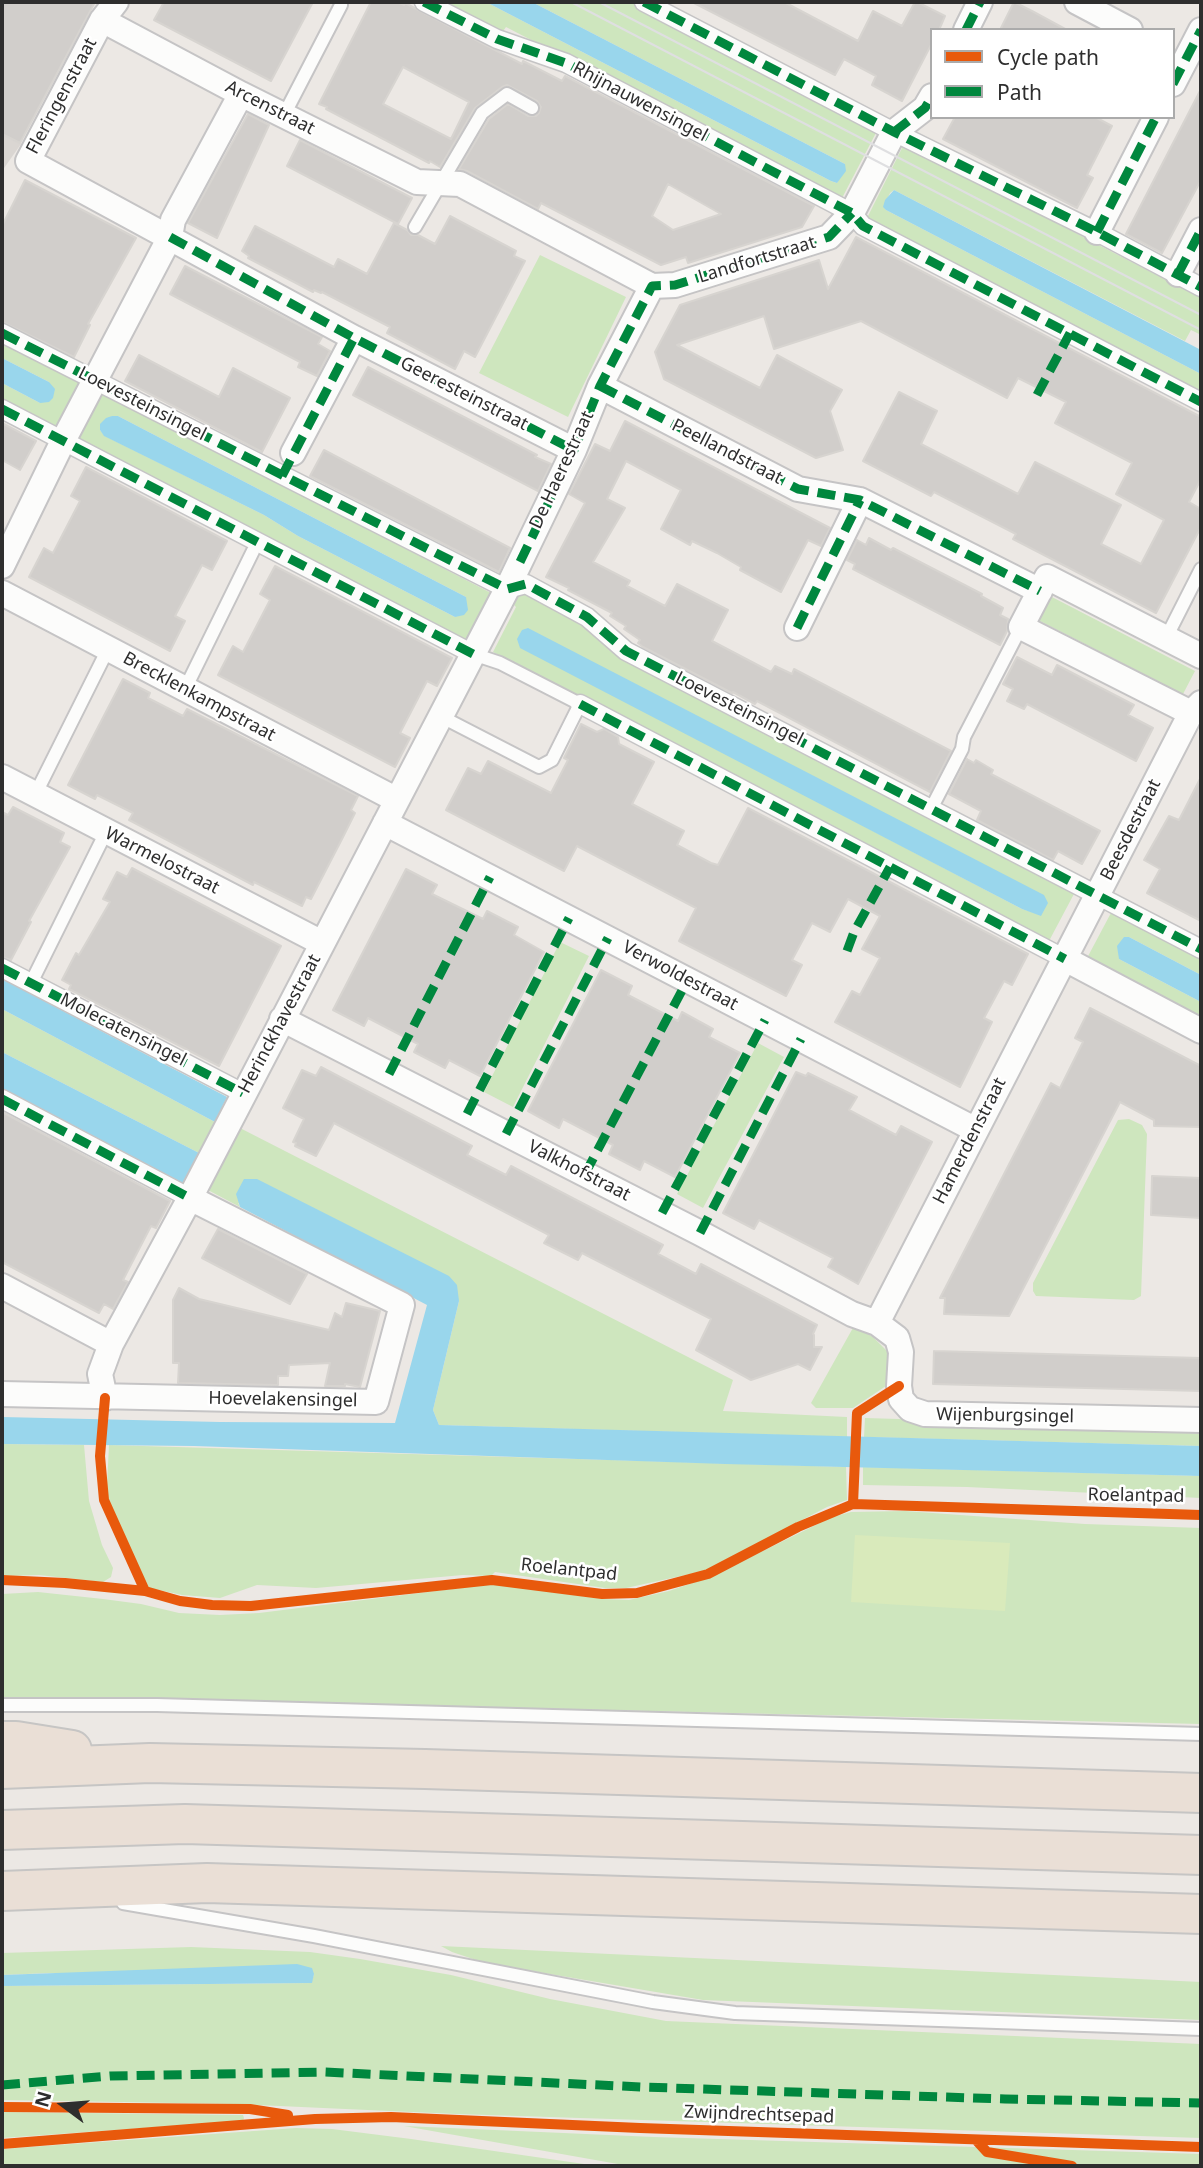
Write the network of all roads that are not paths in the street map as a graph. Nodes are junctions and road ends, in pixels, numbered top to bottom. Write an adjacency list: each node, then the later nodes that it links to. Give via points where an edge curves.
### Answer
1 (424, 2): 19 (street, Rhijnauwensingel, via 498,39 566,63)
2 (644, 2): 17 (street)
3 (980, 2): 7 (street)
4 (1077, 2): 8 (street)
5 (341, 5): 15 (lane)
6 (109, 11): 12 (street, Arcenstraat); 23 (street, Fleringenstraat, via 28,161)
7 (967, 28)
8 (1126, 28)
9 (1201, 30): 10 (street)
10 (1187, 60): 11 (street)
11 (1175, 81)
12 (241, 94): 15 (street, Arcenstraat); 23 (street, via 173,220)
13 (930, 99): 17 (street)
14 (532, 108): 18 (lane, via 508,94 482,113)
15 (284, 115): 18 (street, Arcenstraat, via 417,182)
16 (1155, 119): 22 (street)
17 (894, 132): 19 (street); 22 (street)
18 (441, 183): 20 (lane); 25 (street, Arcenstraat, via 460,184)
19 (852, 213): 25 (street, Landfortstraat, via 829,237 675,285); 31 (street, Rhijnauwensingel, via 863,226)
20 (415, 227)
21 (1201, 230): 24 (street)
22 (1097, 232): 24 (street)
23 (170, 237): 28 (street, Geeresteinstraat); 29 (street)
24 (1178, 274): 26 (street)
25 (652, 286): 30 (street, De Haerestraat)
26 (1201, 287)
27 (2, 332): 29 (street, Loevesteinsingel)
28 (354, 338): 34 (street, Geeresteinstraat); 35 (street)
29 (96, 380): 33 (street); 36 (street, Loevesteinsingel)
30 (600, 386): 34 (street, De Haerestraat); 37 (street, Peellandstraat, via 798,489)
31 (1201, 402)
32 (2, 409): 33 (street)
33 (63, 441): 38 (street); 39 (street)
34 (574, 450): 41 (street, De Haerestraat)
35 (293, 453): 36 (street)
36 (282, 476): 41 (street, Loevesteinsingel)
37 (860, 500): 42 (street, Peellandstraat); 45 (street)
38 (255, 546): 48 (street); 50 (lane)
39 (2, 566)
40 (1201, 569): 46 (lane)
41 (507, 589): 48 (street, De Haerestraat); 57 (street, Loevesteinsingel, via 526,584 587,617 626,650)
42 (1040, 592): 44 (street); 46 (street, via 1048,577)
43 (2, 593): 47 (street, Brecklenkampstraat)
44 (1021, 627): 52 (street); 57 (lane)
45 (797, 628)
46 (1166, 638): 49 (street)
47 (108, 649): 50 (street, Brecklenkampstraat); 55 (lane)
48 (473, 654): 51 (lane); 53 (street, Herinckhavestraat)
49 (1201, 656)
50 (185, 690): 56 (street, Brecklenkampstraat)
51 (580, 704): 53 (lane, via 552,760 539,767); 63 (street)
52 (1196, 708): 60 (street, Beesdestraat)
53 (440, 716): 56 (street, Herinckhavestraat)
54 (2, 777): 55 (street, Warmelostraat)
55 (35, 795): 59 (street, Warmelostraat)
56 (397, 800): 58 (street, Herinckhavestraat)
57 (931, 809): 60 (street, Loevesteinsingel)
58 (385, 822): 61 (street, Herinckhavestraat); 70 (street, Verwoldestraat)
59 (106, 832): 61 (street, Warmelostraat); 65 (lane)
60 (1098, 895): 62 (street, Loevesteinsingel); 63 (street, Beesdestraat)
61 (322, 943): 66 (street, Herinckhavestraat)
62 (1201, 949)
63 (1065, 959): 67 (street); 70 (street, Hamerdenstraat)
64 (2, 968): 65 (street, Molecatensingel)
65 (31, 983): 68 (street, Molecatensingel)
66 (282, 1020): 68 (street, Herinckhavestraat); 73 (street, Valkhofstraat)
67 (1201, 1031)
68 (243, 1093): 71 (street, Herinckhavestraat)
69 (2, 1099): 71 (street)
70 (976, 1130): 73 (street, Hamerdenstraat)
71 (190, 1198): 74 (street, Herinckhavestraat); 76 (street, Hoevelakensingel, via 402,1305 376,1402)
72 (2, 1286): 74 (street)
73 (877, 1323): 77 (street, Wijenburgsingel, via 897,1338 901,1399 910,1409 925,1414)
74 (111, 1344): 76 (street, Herinckhavestraat, via 100,1374)
75 (2, 1394): 76 (street)
76 (105, 1398)
77 (1201, 1420)
78 (2, 1705): 79 (lane, via 158,1705)
79 (1201, 1734)
80 (2, 1741): 81 (highway)
81 (150, 1763): 82 (highway); 83 (highway)
82 (2, 1769)
83 (1201, 1793)
84 (2, 1830): 85 (highway, via 185,1824)
85 (1201, 1854)
86 (44, 1889): 87 (highway); 88 (highway, via 208,1884); 89 (lane, via 653,2002 735,2013)
87 (2, 1891)
88 (1201, 1914)
89 (1201, 2029)

